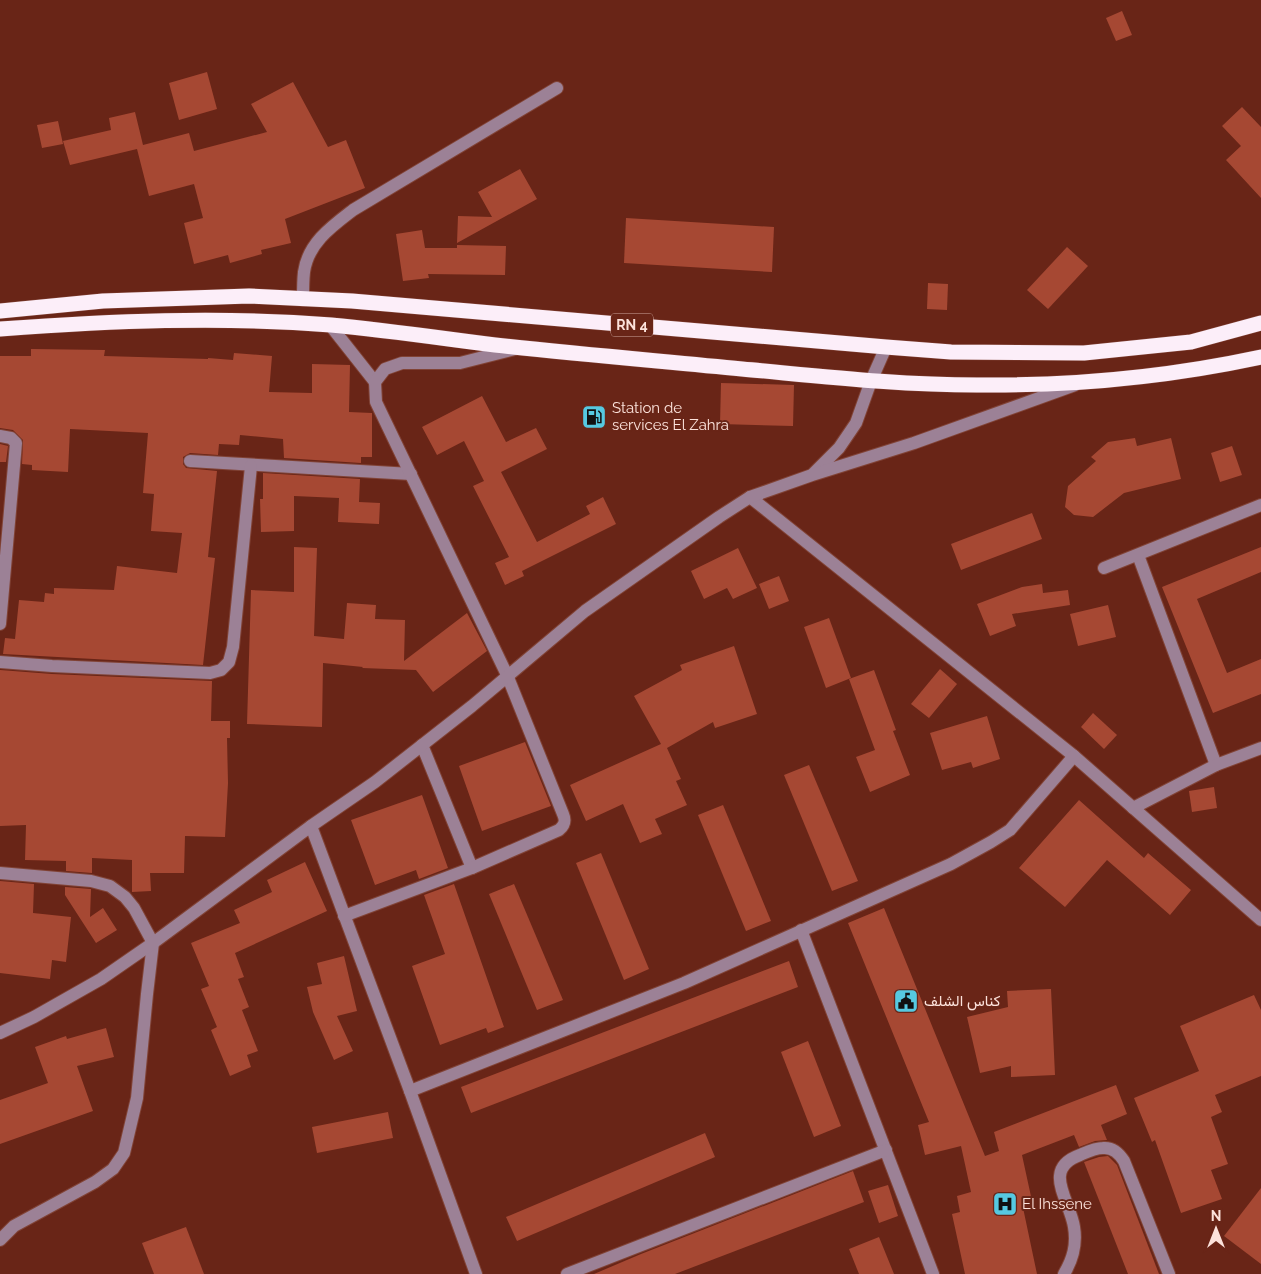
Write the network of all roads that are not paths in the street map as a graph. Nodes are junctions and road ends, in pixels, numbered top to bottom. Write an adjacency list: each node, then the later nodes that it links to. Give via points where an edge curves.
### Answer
1 (557, 88): 2 (street, via 353,210 323,233 310,252 304,271)
2 (303, 300): 3 (highway, RN 4, via 249,296 103,301); 7 (highway, RN 4, via 352,301)
3 (0, 311)
4 (1261, 323): 7 (highway, RN 4, via 1191,342 1084,353 951,352)
5 (330, 325): 6 (highway, RN 4, via 208,319); 8 (highway, RN 4); 11 (street)
6 (0, 329)
7 (886, 347): 10 (street)
8 (520, 348): 10 (highway, RN 4); 11 (street, via 460,363 402,363 385,369)
9 (1261, 356): 12 (highway, RN 4, via 1192,370)
10 (871, 381): 12 (highway, RN 4, via 977,386); 17 (street, via 850,434)
11 (375, 382): 16 (street, via 376,402)
12 (1082, 383): 17 (street, via 914,443)
13 (0, 436): 22 (street, via 11,438 16,443)
14 (190, 461): 15 (street)
15 (251, 466): 16 (street); 23 (street, via 233,647 229,662 222,670 176,672)
16 (410, 474): 24 (street)
17 (812, 475): 18 (street)
18 (750, 497): 24 (street, via 585,612); 27 (street)
19 (1261, 506): 20 (street)
20 (1138, 555): 21 (street); 28 (street)
21 (1104, 568)
22 (0, 624)
23 (0, 662)
24 (507, 675): 25 (street); 31 (street, via 565,820 564,826)
25 (422, 746): 30 (street); 31 (street)
26 (1261, 748): 28 (street)
27 (1074, 756): 29 (street); 35 (street, via 1010,830 907,885)
28 (1216, 765): 29 (street)
29 (1133, 808): 34 (street)
30 (311, 826): 33 (street); 36 (street)
31 (472, 868): 33 (street)
32 (0, 873): 36 (street, via 91,881 110,886 134,908)
33 (344, 916): 38 (street)
34 (1261, 920)
35 (801, 930): 38 (street, via 684,983); 39 (street)
36 (153, 943): 37 (street, via 101,979); 40 (street, via 137,1098 124,1153 112,1169 95,1182 14,1226)
37 (0, 1033)
38 (410, 1091): 41 (street)
39 (886, 1150): 42 (street); 43 (street)
40 (0, 1240)
41 (476, 1274)
42 (567, 1274)
43 (933, 1274)
44 (1064, 1274): 45 (street, via 1076,1244 1074,1226 1060,1185 1062,1169 1073,1157 1103,1148 1112,1149 1124,1162)
45 (1169, 1274)

